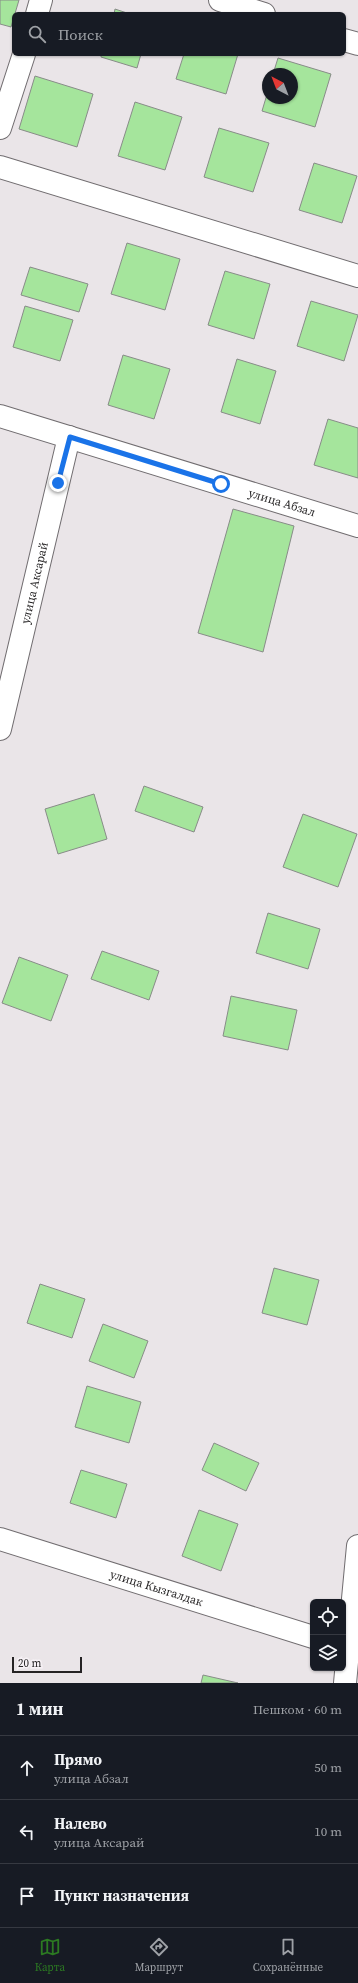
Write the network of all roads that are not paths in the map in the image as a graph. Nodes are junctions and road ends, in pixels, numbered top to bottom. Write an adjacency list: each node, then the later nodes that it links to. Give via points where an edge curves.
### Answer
1 (42, 0): 3 (street)
2 (220, 0): 4 (street)
3 (38, 12)
4 (258, 12)
5 (346, 41): 6 (street)
6 (358, 44)
7 (23, 56): 8 (street)
8 (0, 128)
9 (0, 167): 10 (street)
10 (358, 276)
11 (0, 416): 12 (street, улица Абзал)
12 (70, 437): 13 (street, улица Абзал); 14 (street, улица Аксарай)
13 (358, 526)
14 (0, 729)
15 (0, 1539): 17 (street, улица Кызгалдак)
16 (358, 1546): 18 (street)
17 (310, 1636)
18 (346, 1647)
19 (345, 1671): 20 (street)
20 (345, 1683)

